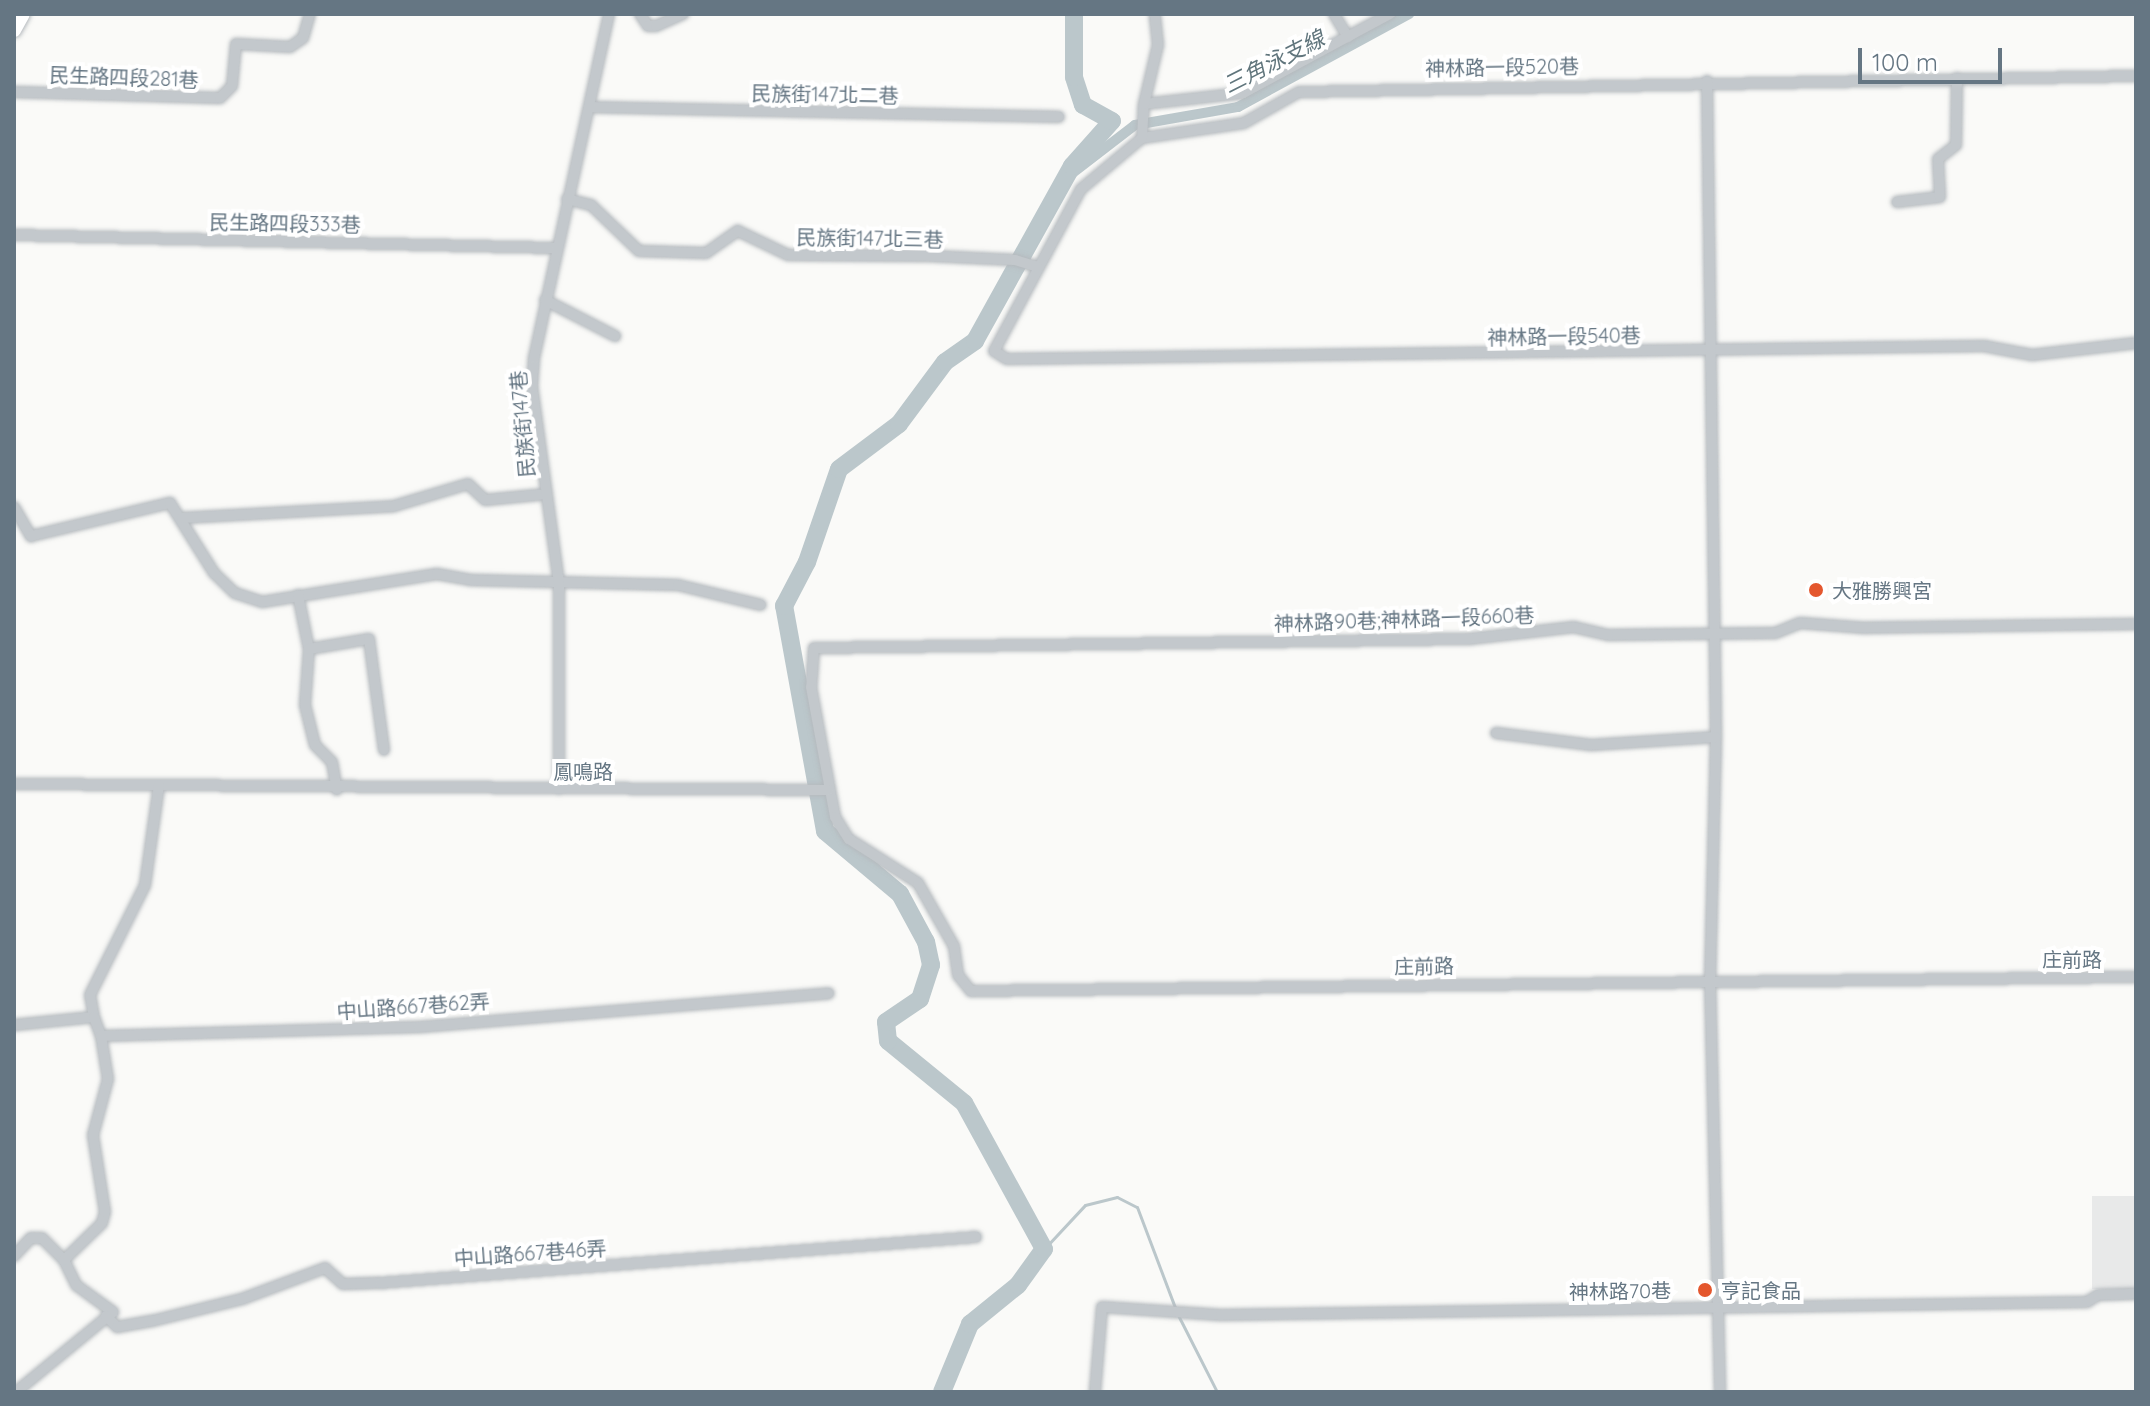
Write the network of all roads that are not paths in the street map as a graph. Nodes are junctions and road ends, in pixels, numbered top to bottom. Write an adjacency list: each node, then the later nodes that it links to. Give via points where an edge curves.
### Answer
1 (23, 14): 9 (main road)
2 (310, 14): 14 (street, 民生路四段281巷, via 303,38 290,47 236,44 232,86 220,98)
3 (609, 14): 16 (street, 民族街147巷)
4 (640, 14): 5 (street, via 648,26)
5 (683, 14)
6 (1155, 14): 15 (street, via 1158,45)
7 (1334, 14): 10 (street)
8 (1390, 14): 10 (street)
9 (14, 30)
10 (1348, 37): 15 (street, via 1243,93)
11 (2136, 76): 12 (street, 神林路一段520巷)
12 (1957, 78): 13 (street, 神林路一段520巷); 20 (street, via 1956,145 1938,159 1940,197)
13 (1707, 81): 18 (street, 神林路一段520巷, via 1328,88 1299,92 1244,123); 27 (street)
14 (14, 92)
15 (1144, 104): 18 (street)
16 (590, 107): 17 (street, 民族街147北二巷); 19 (street, 民族街147巷)
17 (1059, 117)
18 (1142, 138): 23 (street, via 1081,189)
19 (567, 199): 22 (street, 民族街147巷); 23 (street, 民族街147北三巷, via 591,205 639,251 706,253 738,231 788,255 1015,260)
20 (1897, 202)
21 (14, 235): 22 (street, 民生路四段333巷)
22 (555, 248): 24 (street, 民族街147巷)
23 (1038, 267): 27 (street, 神林路一段540巷, via 994,351 1007,359)
24 (545, 300): 25 (street); 28 (street, 民族街147巷, via 532,387)
25 (615, 336)
26 (2136, 343): 27 (street, 神林路一段540巷, via 2032,355 1984,346)
27 (1710, 349): 35 (street)
28 (547, 494): 30 (street, via 485,500 468,484 394,506); 31 (street, 民族街147巷)
29 (14, 507): 30 (street, via 31,536 170,503)
30 (182, 518): 32 (street, via 214,573 235,593 262,602)
31 (559, 583): 32 (street, via 437,574); 33 (street, via 678,585); 42 (street, 民族街147巷)
32 (298, 595): 36 (street)
33 (761, 605)
34 (2136, 624): 35 (street, 神林路90巷;神林路一段660巷, via 1866,628 1800,623 1775,633)
35 (1714, 633): 38 (street); 44 (street, 神林路90巷;神林路一段660巷, via 1608,635 1574,627 1469,639 814,648 811,687)
36 (309, 649): 39 (street, via 369,639); 43 (street, via 305,705 315,745 332,762)
37 (1496, 733): 38 (street, via 1591,745)
38 (1716, 737): 46 (street)
39 (384, 750)
40 (14, 784): 41 (street, 鳳鳴路)
41 (159, 785): 43 (street, 鳳鳴路); 48 (street, via 145,885 90,995)
42 (559, 789): 43 (street, 鳳鳴路); 44 (street, 鳳鳴路)
43 (337, 790)
44 (829, 790): 46 (street, 庄前路, via 835,817 849,839 918,883 954,946 958,975 971,991)
45 (2136, 977): 46 (street, 庄前路)
46 (1710, 979): 55 (street)
47 (829, 993): 50 (street, 中山路667巷62弄, via 419,1027)
48 (94, 1017): 49 (street); 50 (street)
49 (14, 1025)
50 (101, 1036): 53 (street, via 108,1079 93,1135 105,1212 102,1223)
51 (976, 1237): 56 (street, 中山路667巷46弄, via 380,1283 343,1284 325,1268 242,1299 152,1321 117,1327)
52 (14, 1256): 53 (street, via 31,1238 42,1238)
53 (64, 1260): 56 (street, via 76,1285)
54 (2136, 1294): 55 (street, 神林路70巷, via 2098,1295 2087,1302)
55 (1716, 1308): 58 (street, 神林路70巷, via 1221,1315 1102,1307); 59 (street)
56 (110, 1314): 57 (street)
57 (16, 1392)
58 (1095, 1392)
59 (1720, 1392)

